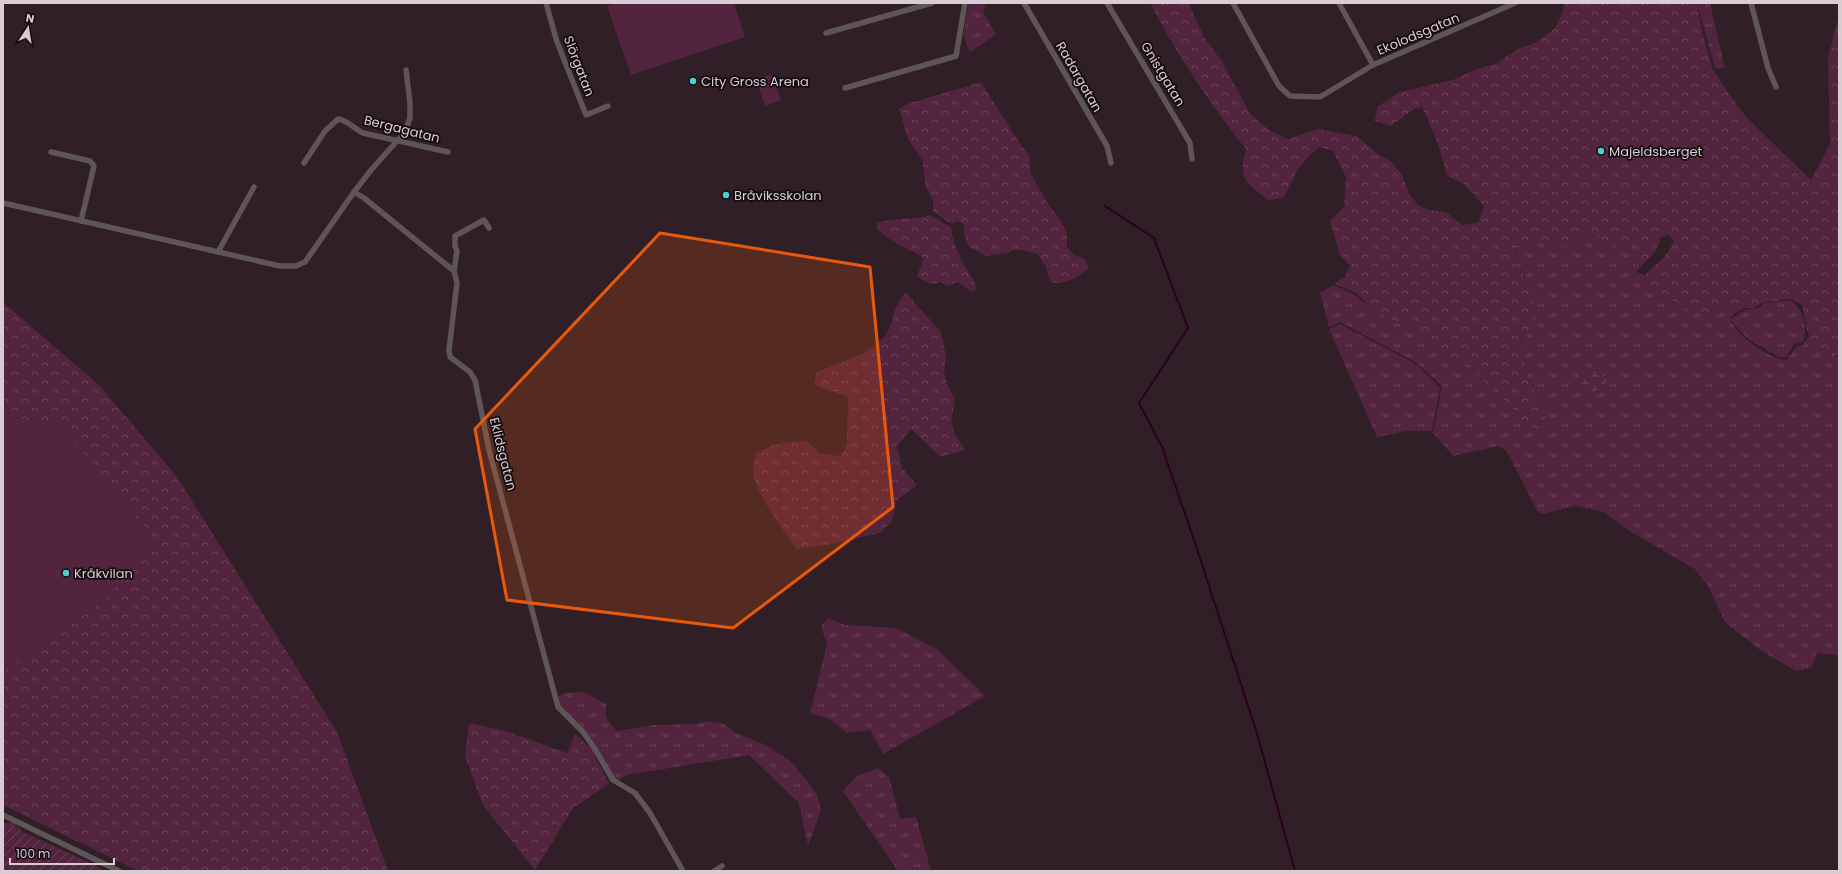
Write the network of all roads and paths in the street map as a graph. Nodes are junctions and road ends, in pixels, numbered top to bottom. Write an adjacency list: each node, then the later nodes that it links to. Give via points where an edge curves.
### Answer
1 (546, 3): 15 (street, Slörgatan, via 557,42 586,115)
2 (932, 3): 10 (street)
3 (965, 3): 14 (street, via 956,56)
4 (1024, 3): 21 (street, Radargatan, via 1107,146)
5 (1107, 3): 19 (street, Gnistgatan, via 1190,143)
6 (1233, 3): 11 (street, Ekolodsgatan, via 1279,86 1290,96 1320,97)
7 (1339, 3): 11 (street)
8 (1515, 3): 11 (street, Ekolodsgatan)
9 (1751, 3): 13 (street, via 1768,68)
10 (826, 33)
11 (1373, 65)
12 (406, 70): 16 (street, via 410,118 405,132)
13 (1776, 87)
14 (845, 88)
15 (608, 106)
16 (397, 141): 18 (street, Bergagatan); 20 (street, Bergagatan, via 363,133 344,120 338,119 325,131); 23 (street)
17 (51, 152): 25 (street, via 90,161 94,166)
18 (448, 152)
19 (1192, 159)
20 (304, 162)
21 (1111, 163)
22 (254, 187): 27 (street)
23 (354, 192): 27 (street, via 305,262 296,266 280,266); 28 (street)
24 (3, 203): 25 (street)
25 (81, 221): 27 (street)
26 (489, 228): 28 (street, via 484,220 456,236)
27 (218, 252)
28 (454, 271): 32 (street, Eklidsgatan, via 456,283 450,357 470,372 475,380 489,450 558,707 583,732 613,780 635,793 650,813)
29 (3, 815): 31 (street)
30 (722, 866): 33 (street)
31 (119, 871)
32 (683, 871)
33 (714, 871)

